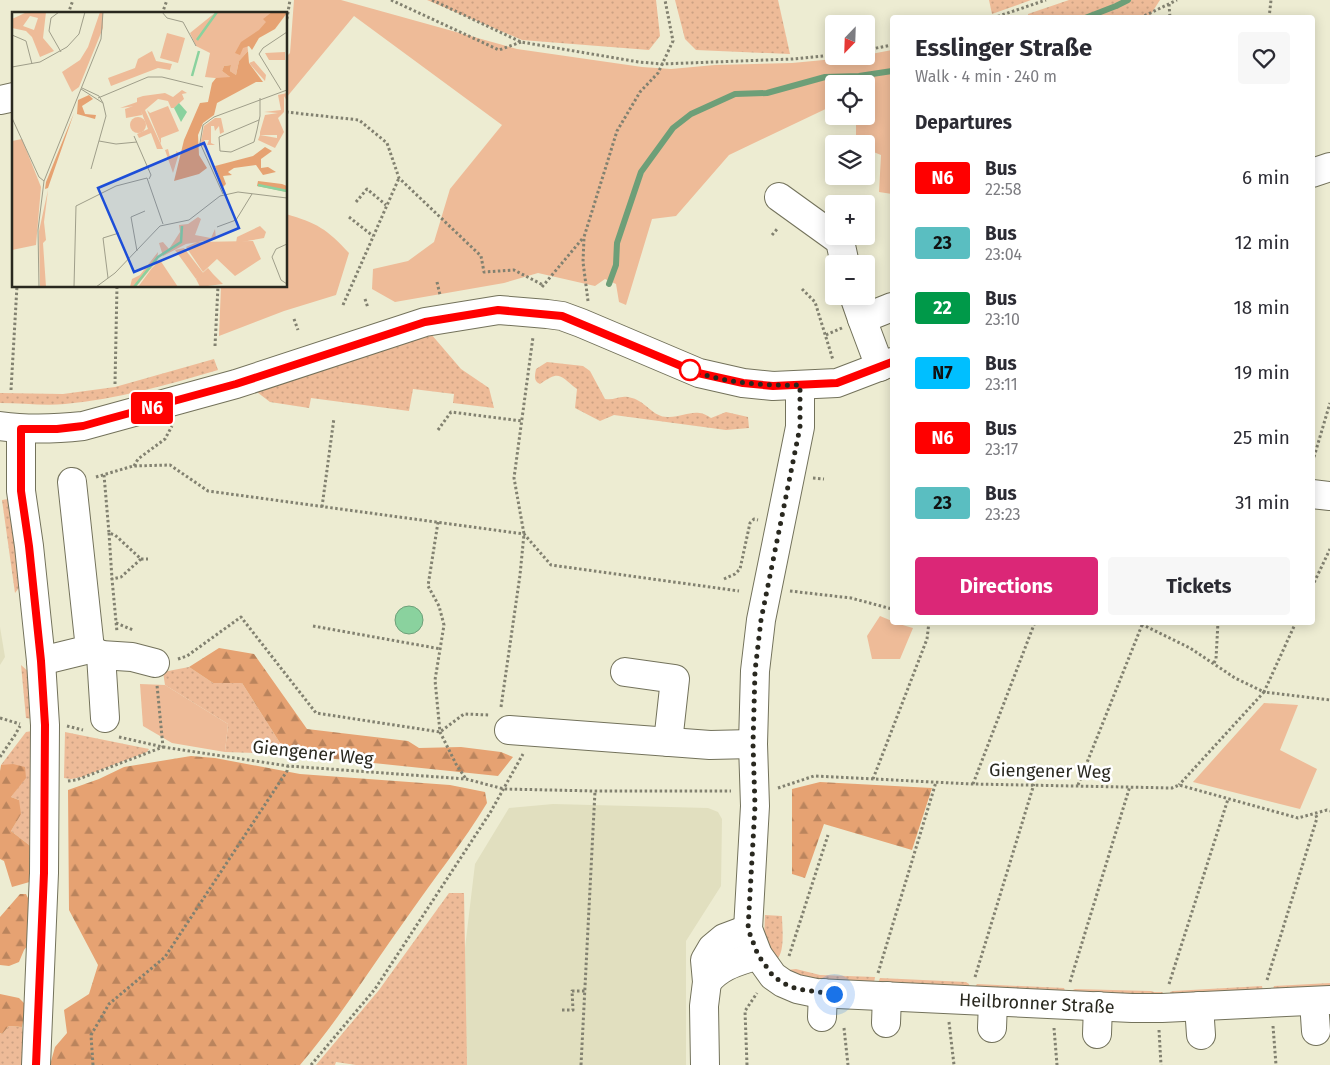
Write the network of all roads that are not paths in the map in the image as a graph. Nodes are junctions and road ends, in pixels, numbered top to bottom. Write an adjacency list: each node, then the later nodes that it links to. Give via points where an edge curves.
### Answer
1 (1330, 167): 2 (street)
2 (1315, 172)
3 (779, 197): 4 (street, via 840,241)
4 (843, 255)
5 (890, 307): 6 (street)
6 (858, 308): 7 (street)
7 (886, 365): 8 (street, via 837,383)
8 (800, 385): 9 (street, via 743,383 698,373 562,316 535,322 498,310 425,322 246,381 83,426); 20 (street, via 800,427 757,647)
9 (10, 428): 14 (street, via 29,546)
10 (72, 482): 13 (street)
11 (1315, 494): 12 (street)
12 (1330, 496)
13 (103, 653): 14 (street); 15 (street); 18 (street)
14 (41, 661): 34 (street, via 46,782)
15 (155, 663)
16 (625, 672): 19 (street, via 674,679)
17 (505, 723): 19 (street)
18 (102, 728)
19 (668, 742): 20 (street)
20 (753, 744): 21 (street, via 755,806)
21 (748, 929): 22 (street, Heilbronner Straße); 23 (street, via 724,938 712,948 706,960)
22 (758, 955): 23 (street, via 716,971); 24 (street, Heilbronner Straße, via 773,976 830,1011)
23 (707, 982): 35 (street)
24 (881, 996): 26 (street, Heilbronner Straße); 29 (street)
25 (1322, 1001): 28 (street, Heilbronner Straße); 31 (street)
26 (993, 1002): 27 (street, Heilbronner Straße); 30 (street)
27 (1098, 1006): 28 (street, Heilbronner Straße); 32 (street)
28 (1199, 1006): 33 (street)
29 (886, 1023)
30 (992, 1028)
31 (1316, 1031)
32 (1097, 1034)
33 (1201, 1035)
34 (36, 1065)
35 (705, 1065)

